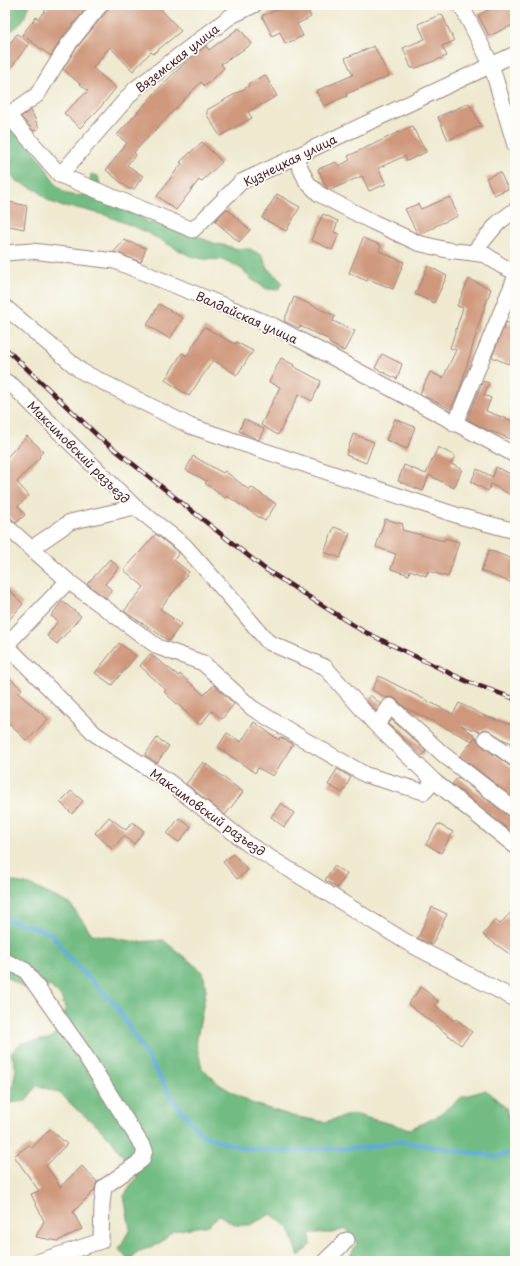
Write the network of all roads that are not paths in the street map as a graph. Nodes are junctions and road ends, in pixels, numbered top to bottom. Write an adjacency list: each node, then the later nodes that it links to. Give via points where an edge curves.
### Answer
1 (100, 5): 8 (street, Кузнецкая улица, via 68,45 37,95 8,115)
2 (254, 5): 8 (street, Вяземская улица, via 231,16 135,90)
3 (461, 5): 5 (street)
4 (515, 54): 5 (street, Кузнецкая улица)
5 (491, 64): 6 (street); 7 (street, Кузнецкая улица)
6 (515, 145)
7 (295, 156): 8 (street, Кузнецкая улица, via 241,182 193,230); 10 (street, via 308,182 319,194 418,243 446,250)
8 (60, 175)
9 (515, 210): 10 (street, via 498,223)
10 (473, 252): 12 (street, via 486,255)
11 (5, 253): 16 (street, Валдайская улица, via 32,251 115,261 274,326)
12 (515, 272)
13 (515, 278): 16 (street)
14 (5, 307): 20 (street, via 81,372 190,426 459,516)
15 (5, 381): 18 (street, Максимовский разъезд)
16 (455, 424): 17 (street, Валдайская улица)
17 (515, 455)
18 (135, 507): 21 (street, Максимовский разъезд, via 70,522); 27 (street, Максимовский разъезд, via 184,545 268,642 325,667 375,724)
19 (5, 525): 21 (street)
20 (515, 531)
21 (32, 548): 22 (street)
22 (68, 581): 23 (street); 27 (street, via 158,647 203,662 252,708 366,775 424,792)
23 (6, 644): 31 (street, Максимовский разъезд, via 96,734 168,780 248,844 408,943)
24 (382, 718): 28 (street, via 390,706 444,755)
25 (515, 748): 26 (street, via 486,738)
26 (515, 759)
27 (434, 780): 29 (street, Максимовский разъезд)
28 (515, 810)
29 (515, 846)
30 (5, 961): 33 (street, via 25,970 83,1052 145,1150 142,1160 104,1187 101,1241)
31 (515, 999)
32 (347, 1240): 34 (street)
33 (40, 1261)
34 (325, 1261)

